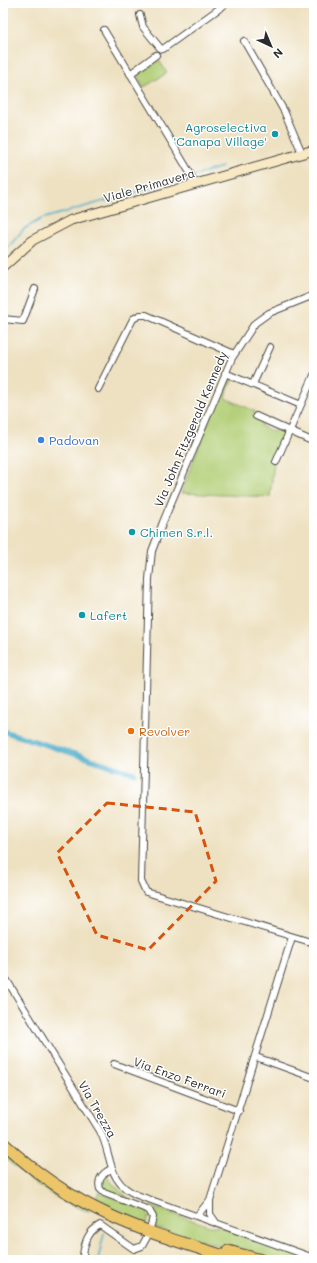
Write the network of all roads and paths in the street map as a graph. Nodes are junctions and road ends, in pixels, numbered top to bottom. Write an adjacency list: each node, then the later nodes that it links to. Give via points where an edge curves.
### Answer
1 (215, 3): 3 (street)
2 (227, 3): 3 (street)
3 (218, 9): 4 (street, via 161,49 143,27)
4 (140, 15)
5 (104, 30): 8 (street)
6 (244, 41): 10 (street, via 284,111)
7 (156, 55): 8 (street)
8 (130, 74): 11 (street)
9 (314, 150): 10 (main road, Viale Primavera)
10 (302, 153): 11 (main road, Viale Primavera)
11 (194, 182): 12 (main road, Viale Primavera, via 61,224 33,240)
12 (3, 267)
13 (35, 289): 15 (street, via 23,321)
14 (314, 295): 17 (street, Via John Fitzgerald Kennedy, via 264,316 255,323)
15 (3, 319)
16 (270, 347): 20 (street)
17 (234, 354): 18 (street, Via John Fitzgerald Kennedy); 21 (street, via 146,315 140,315 133,319)
18 (225, 373): 20 (street); 27 (street, Via John Fitzgerald Kennedy, via 152,551 149,579 141,881 146,892)
19 (314, 375): 22 (street)
20 (253, 384): 22 (street)
21 (98, 389)
22 (301, 405): 24 (street)
23 (256, 416): 24 (street)
24 (290, 432): 25 (street); 26 (street)
25 (314, 442)
26 (276, 462)
27 (292, 937): 28 (street, Via John Fitzgerald Kennedy); 30 (street, Via Enzo Ferrari)
28 (314, 943)
29 (3, 974): 35 (street, Via Trezza, via 100,1131 108,1148)
30 (256, 1057): 32 (street); 33 (street, Via Enzo Ferrari)
31 (114, 1064): 33 (street, Via Enzo Ferrari)
32 (314, 1078)
33 (239, 1111): 36 (street, Via Enzo Ferrari)
34 (3, 1142): 42 (highway, via 38,1173 74,1196 113,1217)
35 (111, 1169): 38 (street, Via Trezza, via 118,1182 127,1190); 40 (street, via 101,1176 100,1190 149,1210 153,1217)
36 (210, 1200): 37 (street, Via Enzo Ferrari); 38 (street, Via Enzo Ferrari)
37 (210, 1208): 38 (street); 39 (street, Via Enzo Ferrari, via 211,1217)
38 (200, 1217): 39 (street, Via Trezza)
39 (215, 1222): 44 (street, Via Trezza)
40 (151, 1225)
41 (147, 1237): 43 (street, via 142,1246 134,1248 100,1225 88,1236)
42 (173, 1239): 45 (highway); 46 (highway); 47 (highway, via 203,1244)
43 (83, 1255)
44 (314, 1258)
45 (216, 1260)
46 (236, 1260)
47 (261, 1260)

